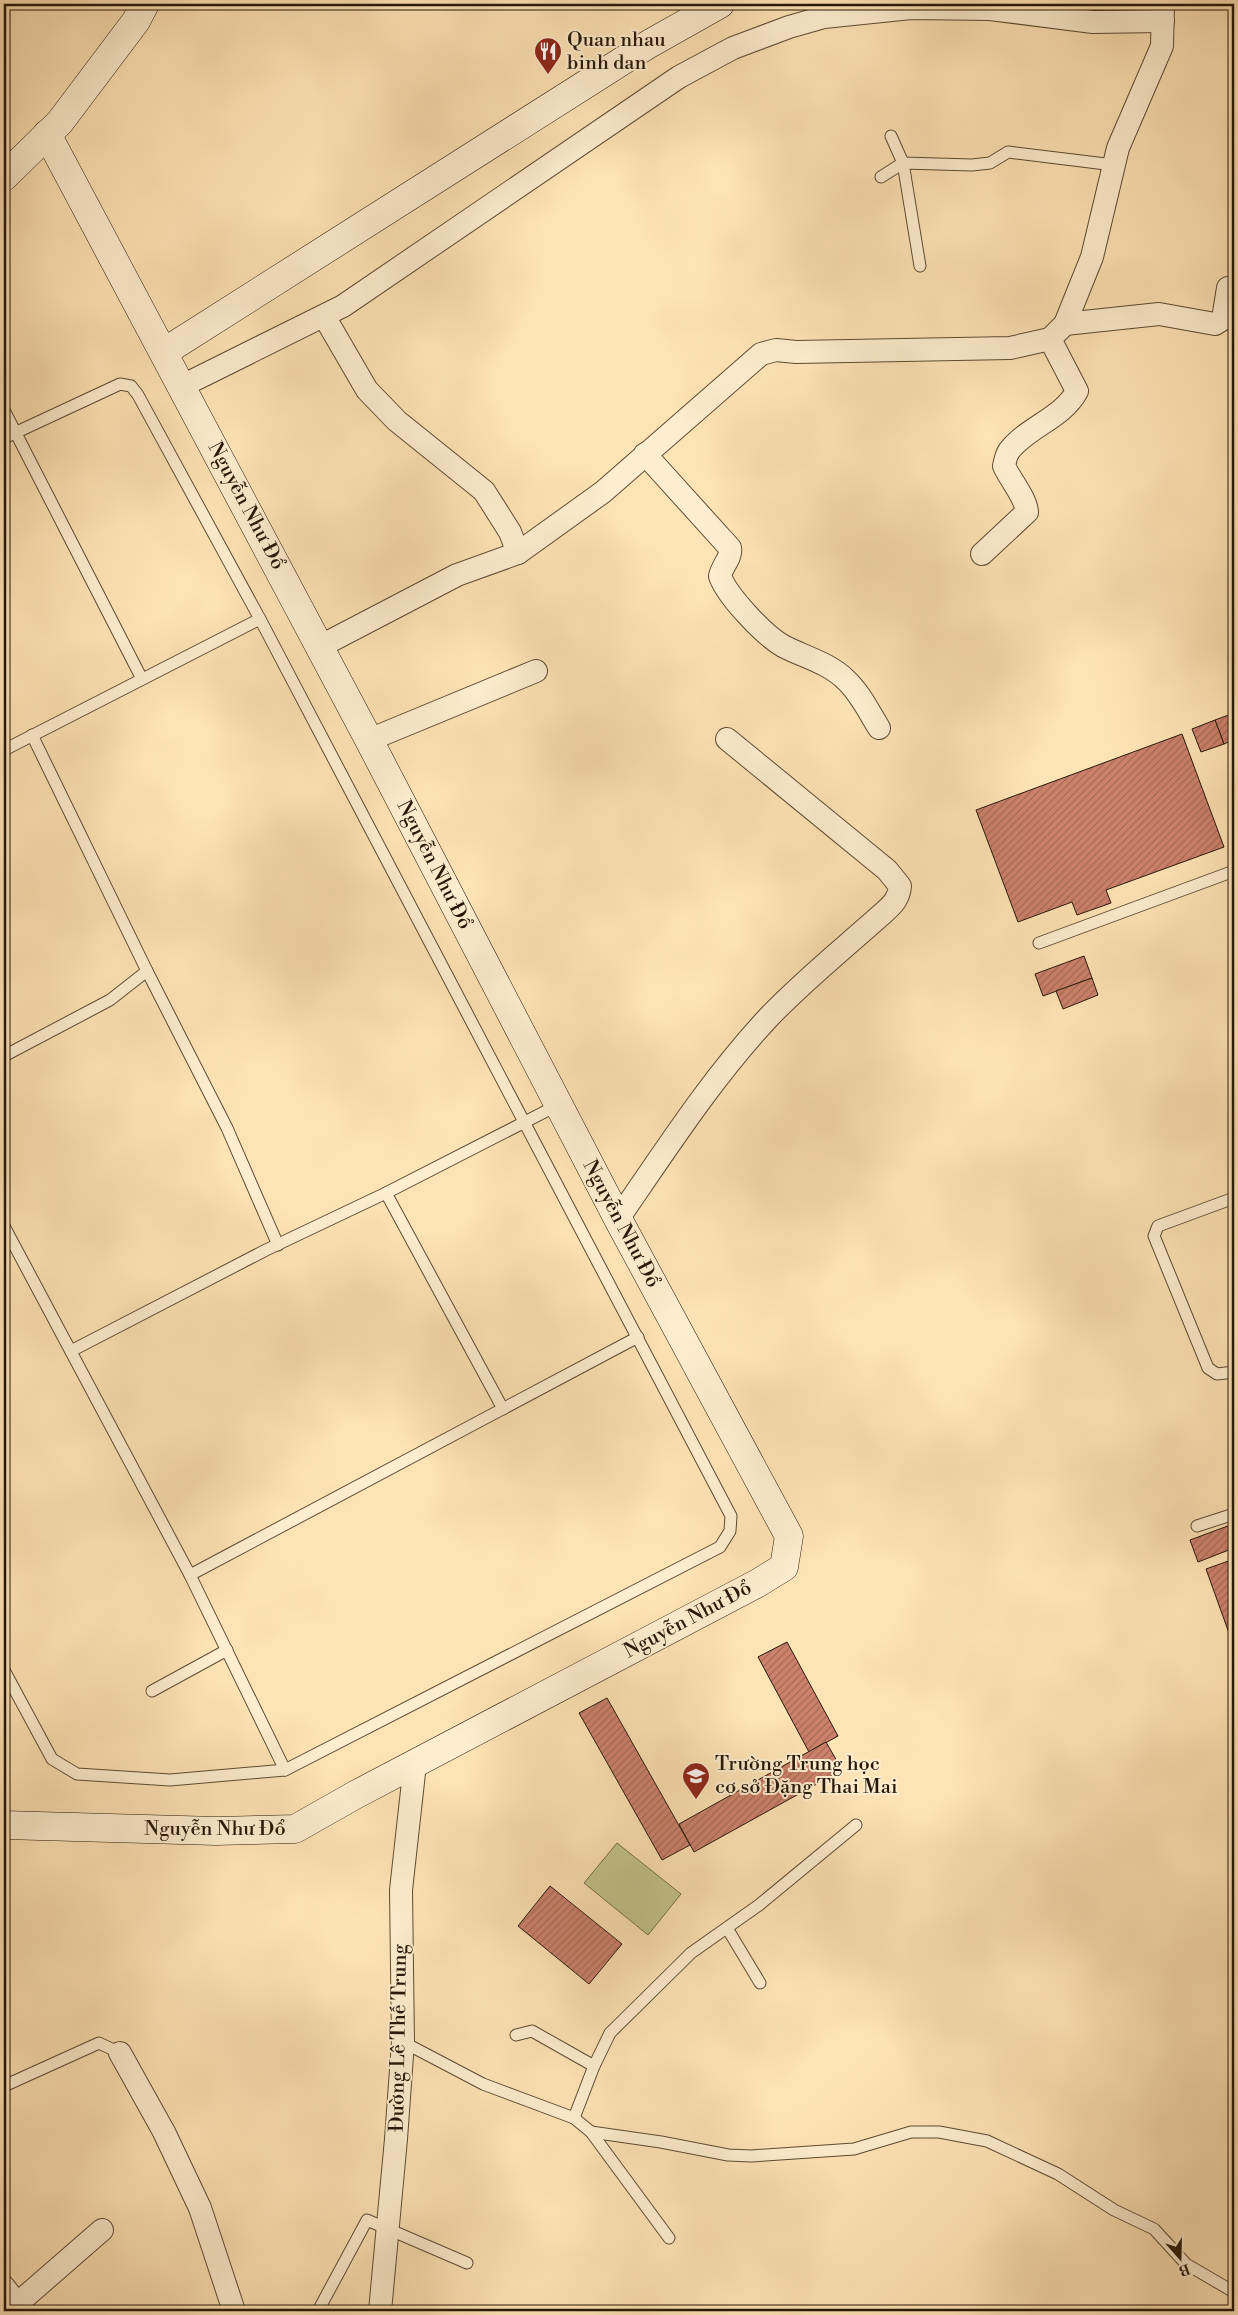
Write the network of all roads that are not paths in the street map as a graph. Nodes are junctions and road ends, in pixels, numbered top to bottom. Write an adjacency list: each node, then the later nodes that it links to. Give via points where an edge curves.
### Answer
1 (144, 4): 4 (street, via 136,21 60,122)
2 (720, 4): 14 (street, via 649,44)
3 (1163, 13): 7 (street, via 1162,46); 12 (street, via 1093,22 990,9 911,8 824,17 789,27 733,48 679,76 396,271)
4 (47, 134): 8 (street); 14 (street, Nguyễn Như Đổ)
5 (891, 136): 6 (lane)
6 (903, 163): 7 (lane, via 981,164 990,163 1008,152); 9 (lane); 10 (lane)
7 (1114, 164): 13 (street, via 1092,257)
8 (4, 177)
9 (881, 177)
10 (920, 266)
11 (1228, 288): 13 (street, via 1223,319 1215,324 1159,314)
12 (324, 316): 15 (street); 20 (street, via 367,390 397,421 484,491 510,532)
13 (1058, 332): 19 (street, via 1010,348 776,350 761,354); 21 (street, via 1077,391 1072,401 1008,452 1004,466 1027,502 1027,512)
14 (164, 352): 15 (street, Nguyễn Như Đổ)
15 (182, 386): 23 (street, Nguyễn Như Đổ)
16 (4, 410): 17 (lane)
17 (15, 432): 18 (lane); 22 (lane, via 120,384 130,386 138,395); 25 (lane)
18 (4, 438)
19 (645, 454): 20 (street, via 603,492); 26 (street, via 730,548 720,576 743,611 773,640 846,680)
20 (518, 553): 23 (street, via 457,575)
21 (982, 554)
22 (260, 619): 25 (lane); 36 (lane)
23 (319, 646): 29 (street, Nguyễn Như Đổ)
24 (536, 671): 29 (street)
25 (142, 679): 27 (lane)
26 (878, 728)
27 (32, 734): 30 (lane); 33 (lane)
28 (727, 739): 39 (street, via 887,870 900,886 899,894 894,903 794,991 748,1041 674,1138)
29 (369, 740): 35 (street, Nguyễn Như Đổ)
30 (4, 750)
31 (1234, 871): 32 (lane)
32 (1039, 943)
33 (147, 971): 34 (lane, via 110,1000); 41 (lane, via 227,1128)
34 (4, 1056)
35 (559, 1105): 36 (lane); 39 (street, Nguyễn Như Đổ)
36 (525, 1122): 37 (lane); 42 (lane)
37 (386, 1193): 41 (lane); 45 (lane)
38 (1234, 1198): 44 (lane, via 1158,1226 1154,1236 1208,1368 1217,1374)
39 (618, 1219): 52 (street, Nguyễn Như Đổ, via 789,1536 784,1567)
40 (4, 1226): 43 (lane)
41 (278, 1245): 43 (lane)
42 (638, 1337): 45 (lane); 53 (lane, via 732,1516 730,1532 720,1547)
43 (71, 1351): 48 (lane)
44 (1234, 1372)
45 (503, 1409): 48 (lane)
46 (1234, 1514): 47 (lane)
47 (1197, 1526)
48 (190, 1575): 49 (lane)
49 (227, 1650): 51 (lane); 53 (lane)
50 (4, 1670): 53 (lane, via 52,1759 77,1774 170,1780)
51 (152, 1690)
52 (415, 1764): 54 (street, Nguyễn Như Đổ, via 295,1829 216,1831); 59 (street, Đường Lê Thế Trung, via 401,1890)
53 (285, 1770)
54 (4, 1825)
55 (856, 1825): 56 (lane)
56 (726, 1928): 57 (lane); 61 (lane, via 691,1953 610,2033)
57 (760, 1983)
58 (516, 2035): 61 (lane, via 532,2031)
59 (403, 2042): 63 (lane, via 483,2084); 66 (street, Đường Lê Thế Trung)
60 (120, 2053): 62 (lane, via 99,2043); 71 (street, via 164,2132 200,2208)
61 (594, 2066): 63 (lane)
62 (4, 2086)
63 (574, 2118): 64 (lane)
64 (591, 2132): 67 (lane); 69 (lane, via 751,2156 848,2150 912,2132 939,2132 987,2141 1058,2174 1114,2210 1154,2229 1186,2264)
65 (102, 2230): 70 (street)
66 (388, 2230): 68 (lane); 72 (lane, via 367,2220); 73 (street, Đường Lê Thế Trung)
67 (668, 2238)
68 (467, 2263)
69 (1234, 2292)
70 (14, 2301)
71 (234, 2311)
72 (318, 2311)
73 (380, 2311)

